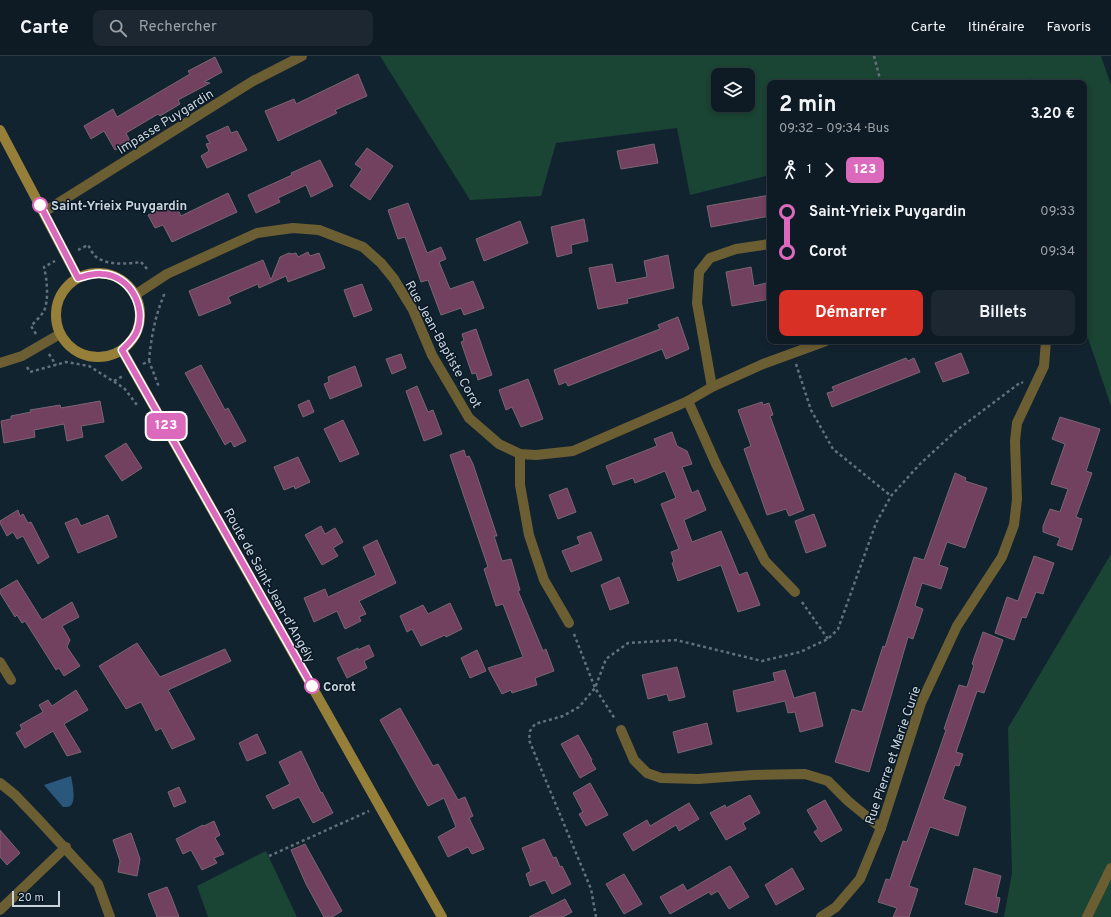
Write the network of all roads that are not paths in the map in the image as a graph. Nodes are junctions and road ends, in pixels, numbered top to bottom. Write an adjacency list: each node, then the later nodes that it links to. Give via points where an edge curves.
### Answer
1 (302, 56): 3 (street, Impasse Puygardin, via 253,82)
2 (0, 130): 3 (main road)
3 (44, 212): 5 (main road)
4 (767, 244): 12 (street, via 736,249 710,258 699,272 697,303)
5 (78, 278): 6 (main road, via 90,274 116,277); 7 (main road, via 60,296 56,308)
6 (135, 295): 10 (main road, via 140,319 137,331); 14 (street, Rue Jean-Baptiste Corot, via 167,274 258,233 293,228 319,230 363,247 394,279 413,310 432,355 469,418 499,444)
7 (60, 334): 10 (main road, via 68,345 80,354 94,357 109,356); 11 (street, via 22,356)
8 (818, 344): 12 (street, Rue Jean-Baptiste Corot, via 763,364)
9 (1047, 344): 21 (street, Rue Pierre et Marie Curie, via 1044,366 1016,423 1014,441 1017,499 1014,525 1002,558 957,626 922,703)
10 (122, 350): 26 (main road, Route de Saint-Jean-d'Angély)
11 (0, 363)
12 (712, 387): 13 (street, Rue Jean-Baptiste Corot)
13 (688, 401): 14 (street, Rue Jean-Baptiste Corot, via 573,451); 15 (street, via 716,464 765,561)
14 (520, 454): 16 (street, via 520,485 529,535 544,580)
15 (795, 592)
16 (569, 622)
17 (0, 662): 18 (street)
18 (11, 680)
19 (621, 730): 21 (street, via 634,760 647,773 661,778 698,779 805,774 828,781)
20 (0, 783): 22 (street)
21 (881, 828): 27 (street, Rue Pierre et Marie Curie, via 860,879 836,907)
22 (66, 847): 24 (street); 25 (street, via 98,884)
23 (1111, 868): 28 (street)
24 (0, 910)
25 (110, 917)
26 (442, 917)
27 (821, 917)
28 (1087, 917)

